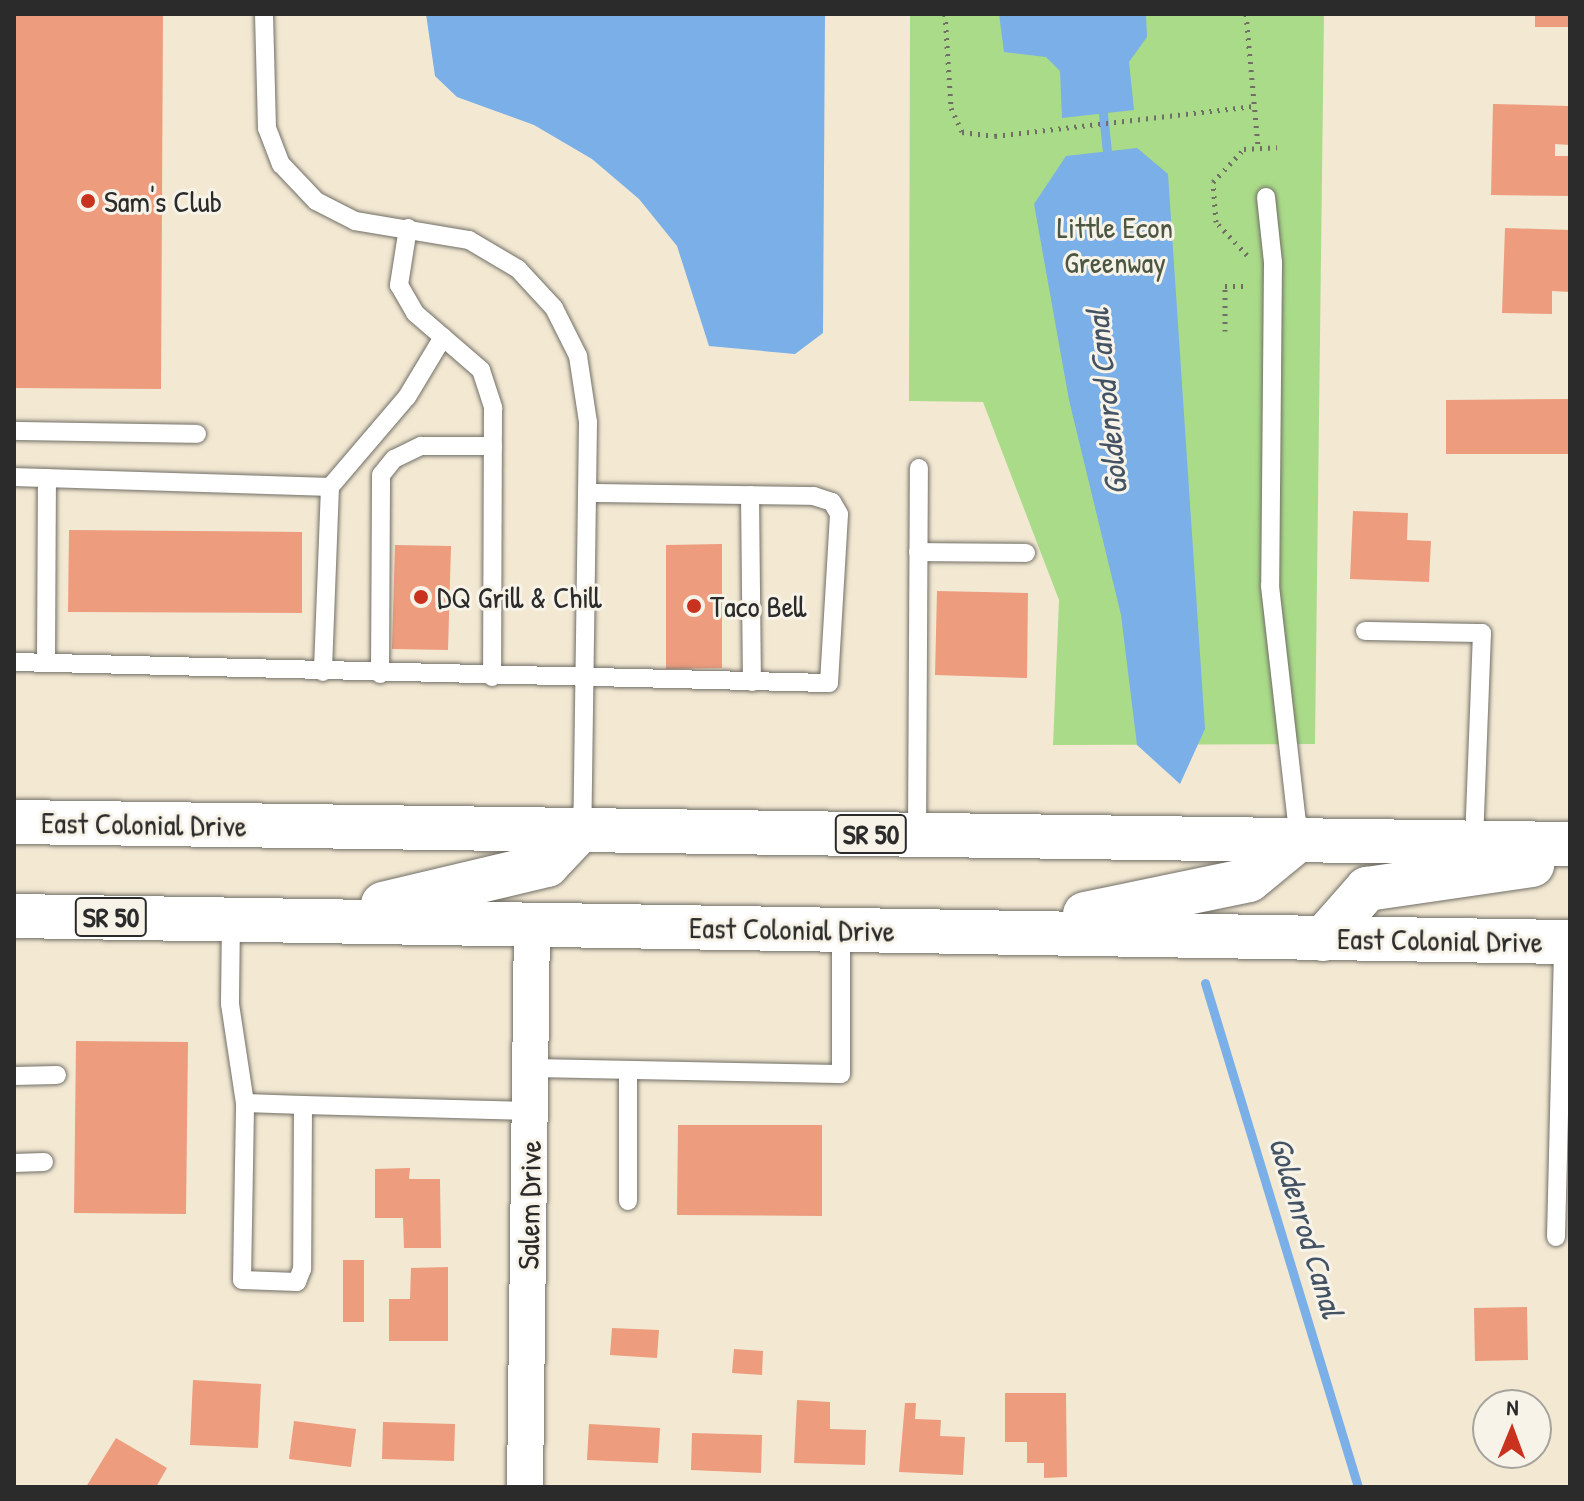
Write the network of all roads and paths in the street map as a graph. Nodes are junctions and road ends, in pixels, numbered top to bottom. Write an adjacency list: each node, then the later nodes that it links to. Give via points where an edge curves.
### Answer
1 (264, 14): 8 (lane, via 267,128 281,164 316,201 355,221)
2 (945, 14): 4 (path, via 957,126 983,136)
3 (1246, 14): 4 (path)
4 (1254, 106): 5 (path)
5 (1258, 146): 6 (path); 9 (path, via 1222,166 1211,190 1216,222)
6 (1277, 147)
7 (1266, 197): 36 (lane, via 1273,263 1270,595)
8 (408, 228): 12 (lane, via 399,285 415,313); 20 (lane, via 469,240 518,269 554,308 578,356)
9 (1251, 265)
10 (1251, 275): 11 (path, via 1251,286 1225,286)
11 (1225, 331)
12 (443, 337): 15 (lane, via 481,370 493,408); 19 (lane, via 407,397)
13 (14, 431): 14 (lane)
14 (197, 434)
15 (493, 446): 28 (lane, via 421,446 394,459 381,475); 29 (lane)
16 (919, 468): 22 (lane)
17 (14, 477): 18 (lane)
18 (47, 478): 19 (lane); 26 (lane)
19 (330, 487): 27 (lane)
20 (587, 493): 21 (lane); 30 (lane)
21 (750, 495): 31 (lane); 31 (lane, via 814,496 839,514 829,683)
22 (918, 552): 23 (lane); 35 (lane)
23 (1026, 553)
24 (1365, 631): 39 (lane, via 1482,633)
25 (14, 662): 26 (lane)
26 (46, 663): 27 (lane)
27 (323, 672): 28 (lane)
28 (380, 674): 29 (lane)
29 (492, 677): 30 (lane)
30 (584, 679): 31 (lane); 34 (lane)
31 (752, 682)
32 (14, 822): 33 (highway, East Colonial Drive / SR 50)
33 (106, 824): 34 (highway, East Colonial Drive / SR 50); 37 (highway)
34 (582, 828): 35 (highway, East Colonial Drive / SR 50); 43 (highway, via 547,865 505,880)
35 (917, 834): 36 (highway, East Colonial Drive / SR 50)
36 (1299, 839): 39 (highway, East Colonial Drive / SR 50); 46 (highway, via 1249,880 1196,896)
37 (14, 840)
38 (1570, 844): 39 (highway, East Colonial Drive / SR 50)
39 (1474, 858): 40 (highway); 47 (highway, via 1367,889)
40 (1570, 860)
41 (14, 916): 42 (highway, East Colonial Drive / SR 50)
42 (231, 919): 43 (highway, East Colonial Drive / SR 50); 53 (lane, via 230,1004)
43 (298, 920): 44 (highway, East Colonial Drive / SR 50)
44 (532, 924): 45 (highway, East Colonial Drive / SR 50); 49 (street, Salem Drive)
45 (841, 930): 46 (highway, East Colonial Drive / SR 50); 50 (lane, via 841,1074)
46 (912, 931): 47 (highway, East Colonial Drive / SR 50)
47 (1323, 939): 48 (highway, East Colonial Drive / SR 50)
48 (1567, 942): 59 (lane)
49 (530, 1068): 50 (lane); 55 (street, Salem Drive)
50 (628, 1070): 58 (lane)
51 (57, 1075): 52 (lane)
52 (14, 1076)
53 (245, 1103): 54 (lane); 54 (lane, via 242,1280 297,1282)
54 (303, 1105): 55 (lane)
55 (530, 1111): 60 (street, Salem Drive)
56 (44, 1162): 57 (lane)
57 (14, 1163)
58 (628, 1201)
59 (1556, 1237)
60 (525, 1487)

